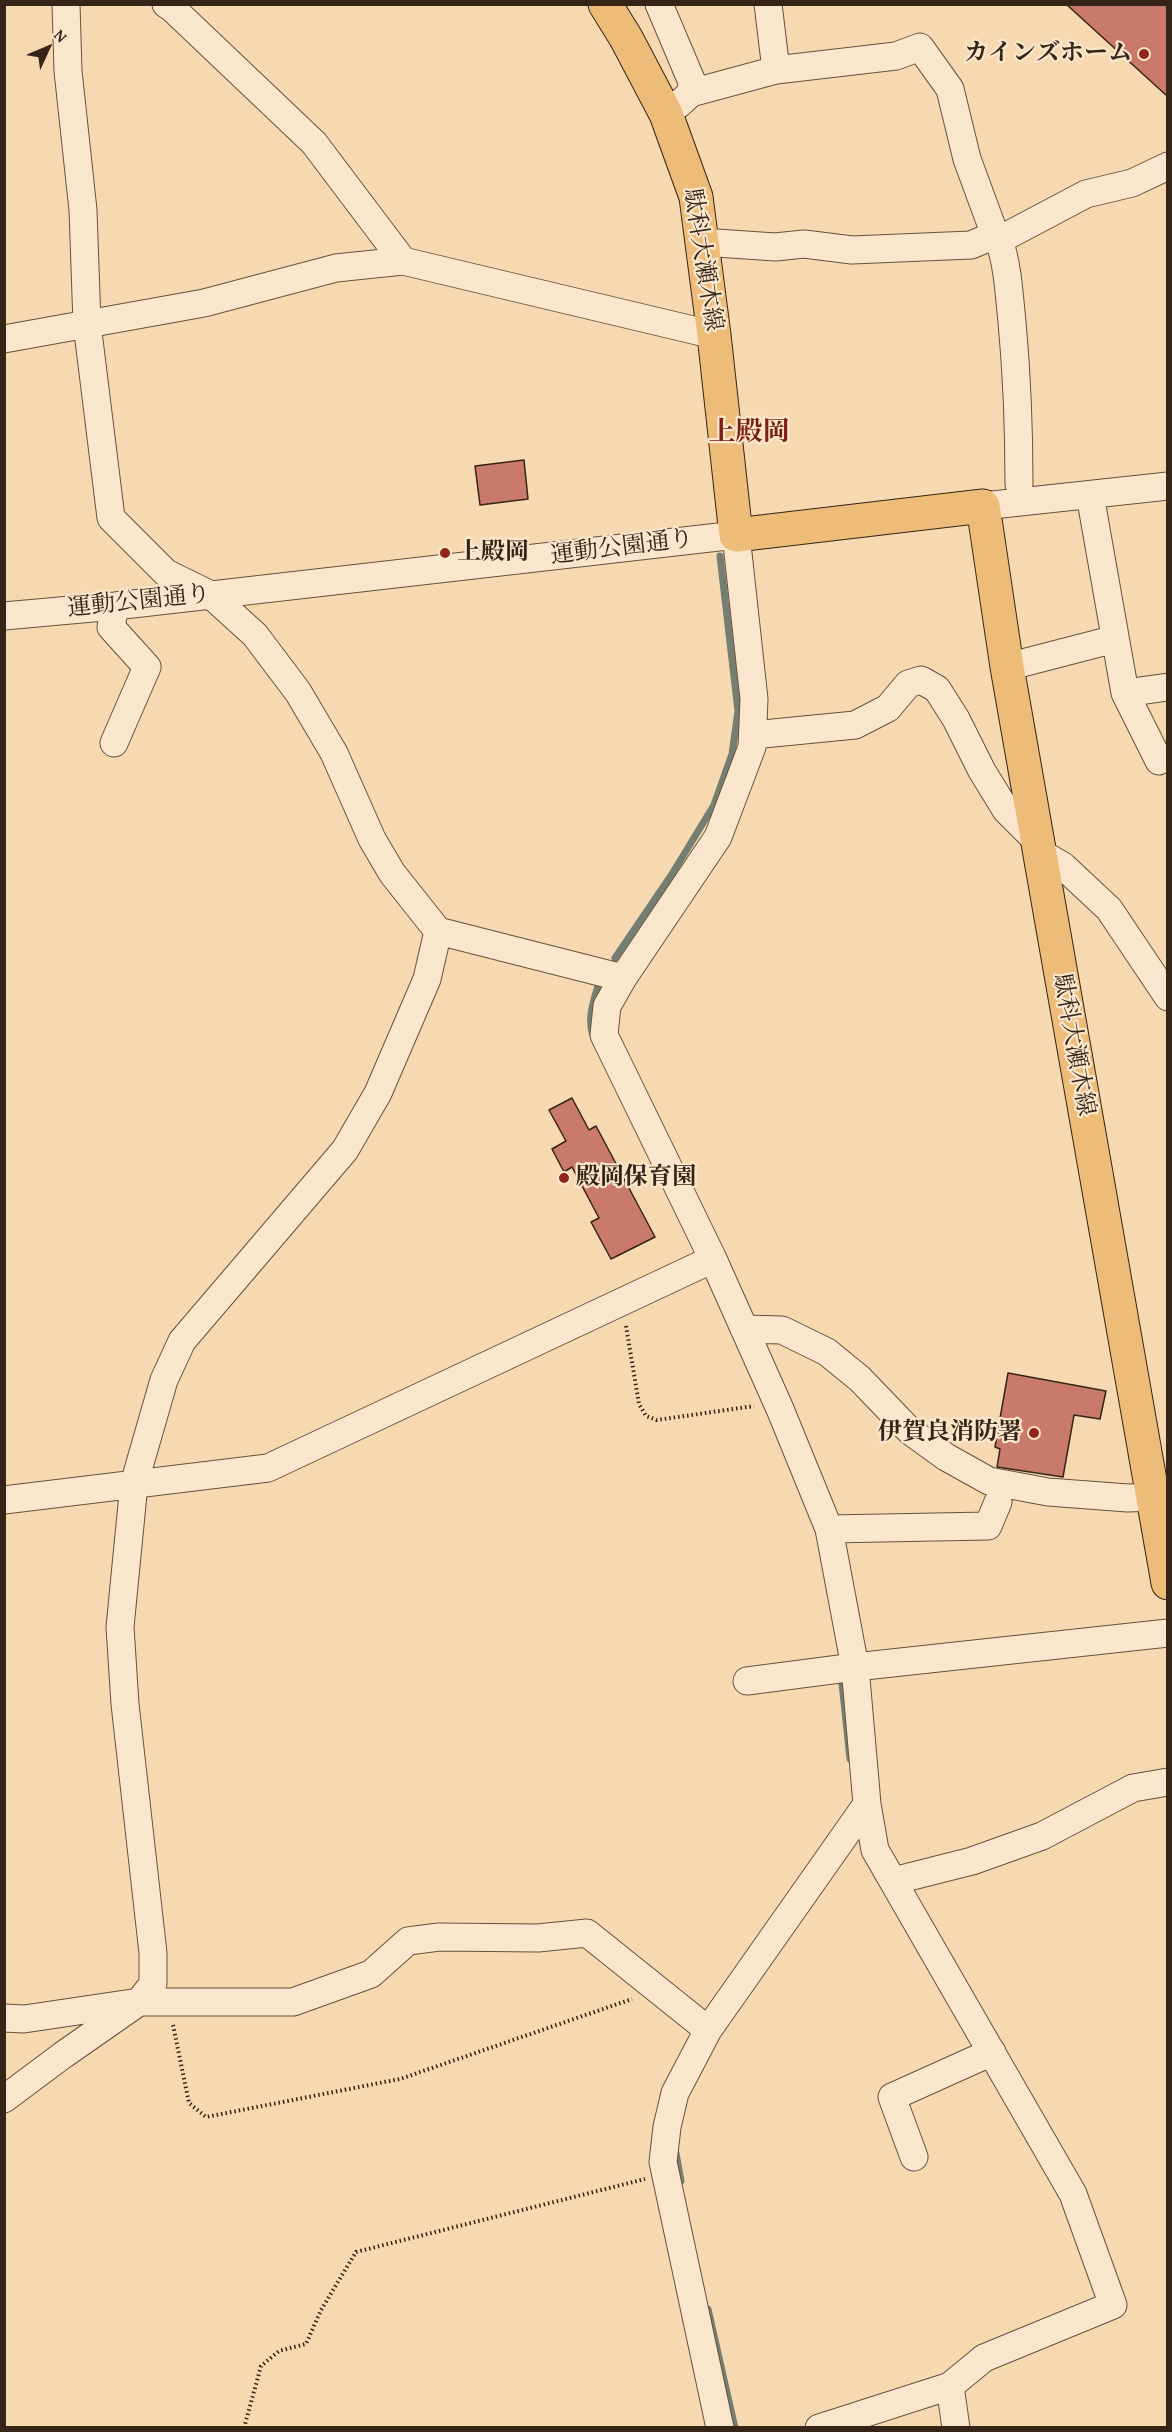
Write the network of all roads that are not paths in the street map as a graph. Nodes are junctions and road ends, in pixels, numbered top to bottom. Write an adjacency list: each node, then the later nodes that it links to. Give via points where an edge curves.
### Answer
1 (66, 4): 13 (street, via 68,71 83,210)
2 (166, 4): 12 (street, via 314,143)
3 (605, 4): 8 (main road, 駄科大瀬木線)
4 (659, 4): 7 (street, via 692,82)
5 (768, 4): 6 (street)
6 (776, 70): 7 (street); 10 (street, via 896,56 920,47 950,89 967,159)
7 (691, 93): 8 (street)
8 (666, 114): 11 (main road, 駄科大瀬木線, via 696,197)
9 (1167, 166): 10 (street, via 1132,183 1086,194)
10 (997, 237): 11 (street, via 971,245 852,250 804,244 775,247); 16 (street, via 1007,278 1019,407)
11 (702, 242): 14 (main road, 駄科大瀬木線)
12 (403, 261): 13 (street, via 336,268 204,303); 14 (street)
13 (87, 324): 15 (street); 21 (street, via 111,518 166,573)
14 (714, 335): 20 (main road, 駄科大瀬木線)
15 (4, 339)
16 (1019, 484)
17 (1167, 486): 18 (street, 運動公園通り)
18 (1090, 495): 19 (street, 運動公園通り); 24 (street)
19 (983, 506): 20 (main road, 運動公園通り); 25 (main road, 駄科大瀬木線)
20 (736, 535): 21 (street, 運動公園通り); 28 (street, via 754,699)
21 (211, 595): 22 (street, 運動公園通り); 32 (street, via 255,635 298,692 333,753 372,839 392,873)
22 (115, 606): 23 (street, 運動公園通り); 29 (street, via 111,627 147,667)
23 (8, 622)
24 (1115, 639): 25 (street); 27 (street)
25 (1006, 667): 31 (main road, 駄科大瀬木線)
26 (1167, 687): 27 (street)
27 (1125, 693): 30 (street)
28 (753, 735): 31 (street, via 855,725 888,708 908,684 921,680 937,689 1006,810); 33 (street, via 718,837)
29 (114, 743)
30 (1159, 761)
31 (1038, 846): 34 (street, via 1109,909); 38 (main road, 駄科大瀬木線)
32 (438, 931): 33 (street); 37 (street, via 427,979 383,1082 345,1150 182,1341 164,1380)
33 (622, 978): 35 (street, via 607,1006 604,1035)
34 (1167, 997)
35 (713, 1259): 36 (street); 37 (street, via 268,1468)
36 (744, 1329): 38 (street, via 783,1330 827,1352 860,1379 910,1431 990,1482 1048,1492); 41 (street)
37 (134, 1484): 39 (street); 49 (street, via 120,1627 153,1953 153,1984)
38 (1152, 1497): 42 (main road, 駄科大瀬木線)
39 (4, 1500)
40 (998, 1502): 41 (street, via 988,1526)
41 (829, 1529): 44 (street)
42 (1167, 1583)
43 (1167, 1633): 44 (street)
44 (845, 1668): 45 (street); 47 (street)
45 (747, 1681)
46 (1167, 1782): 48 (street, via 1133,1788 1042,1836 972,1861)
47 (867, 1804): 48 (street, via 874,1850); 51 (street)
48 (893, 1881): 52 (street)
49 (139, 2002): 50 (street, via 24,2019); 51 (street, via 293,2002 371,1974 408,1941 587,1934); 53 (street)
50 (4, 2018)
51 (708, 2030): 56 (street, via 675,2092 663,2162)
52 (992, 2052): 54 (street, via 892,2097); 55 (street, via 1073,2194 1113,2305 984,2358)
53 (4, 2099)
54 (914, 2157)
55 (950, 2386): 57 (street); 58 (street)
56 (720, 2427)
57 (819, 2427)
58 (956, 2427)

